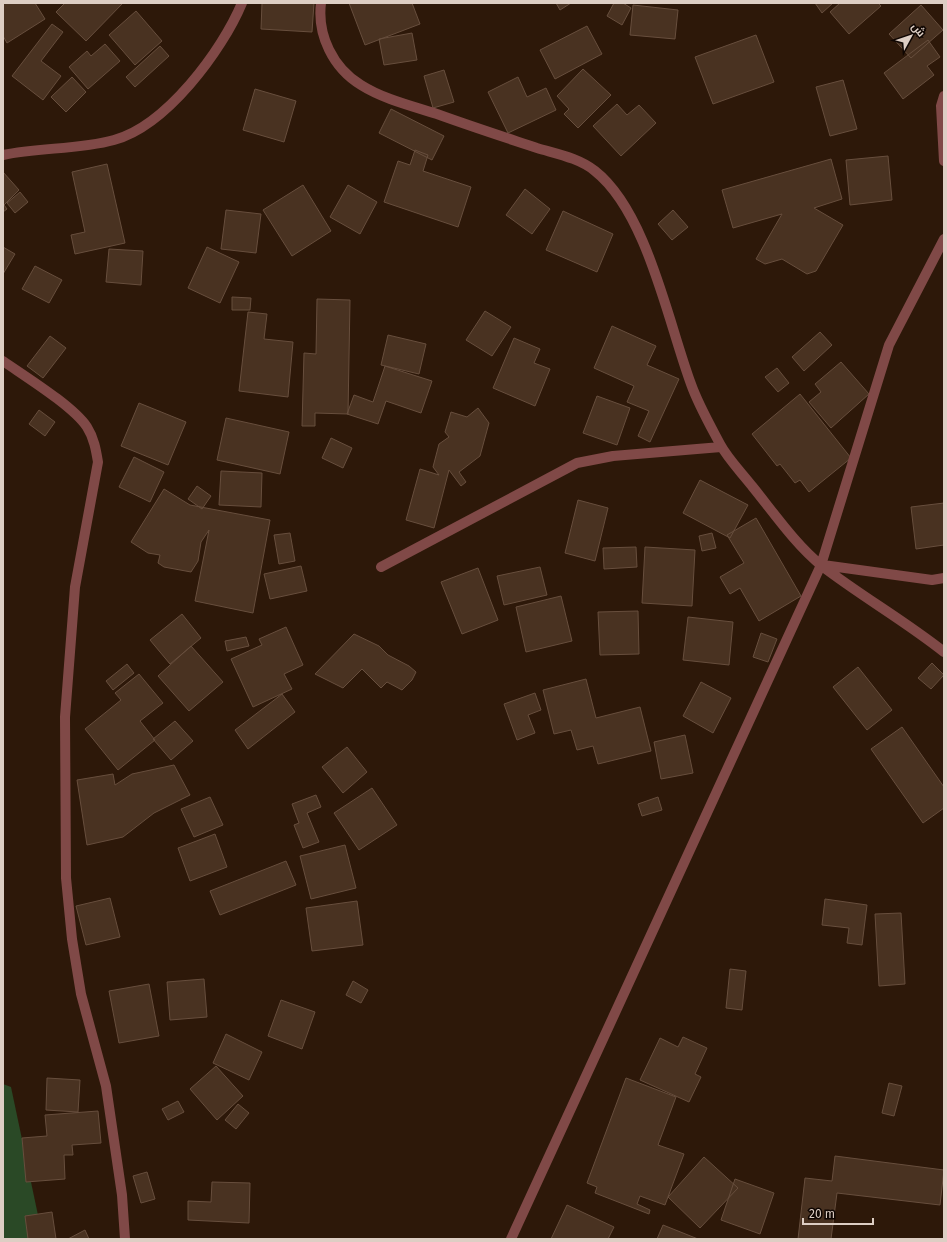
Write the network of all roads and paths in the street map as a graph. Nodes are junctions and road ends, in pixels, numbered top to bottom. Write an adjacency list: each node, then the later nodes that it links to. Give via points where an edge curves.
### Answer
1 (242, 3): 4 (street, via 234,23 182,92 156,118 134,133 87,146 35,149)
2 (321, 3): 8 (street, via 323,34 331,54 343,71 359,85 378,94 573,159 595,171 610,187 638,228 692,387)
3 (944, 96): 5 (street, via 941,106)
4 (3, 155)
5 (944, 161)
6 (944, 239): 9 (street, via 889,345)
7 (3, 362): 13 (street, via 77,414 88,428 95,444 98,462 75,587 65,717 66,878 80,994 106,1086 122,1195)
8 (721, 447): 9 (street, via 799,544); 10 (street, via 612,456 577,463)
9 (821, 565): 11 (street, via 932,580); 12 (street, via 915,629); 14 (street)
10 (381, 567)
11 (944, 578)
12 (944, 652)
13 (125, 1239)
14 (511, 1239)

